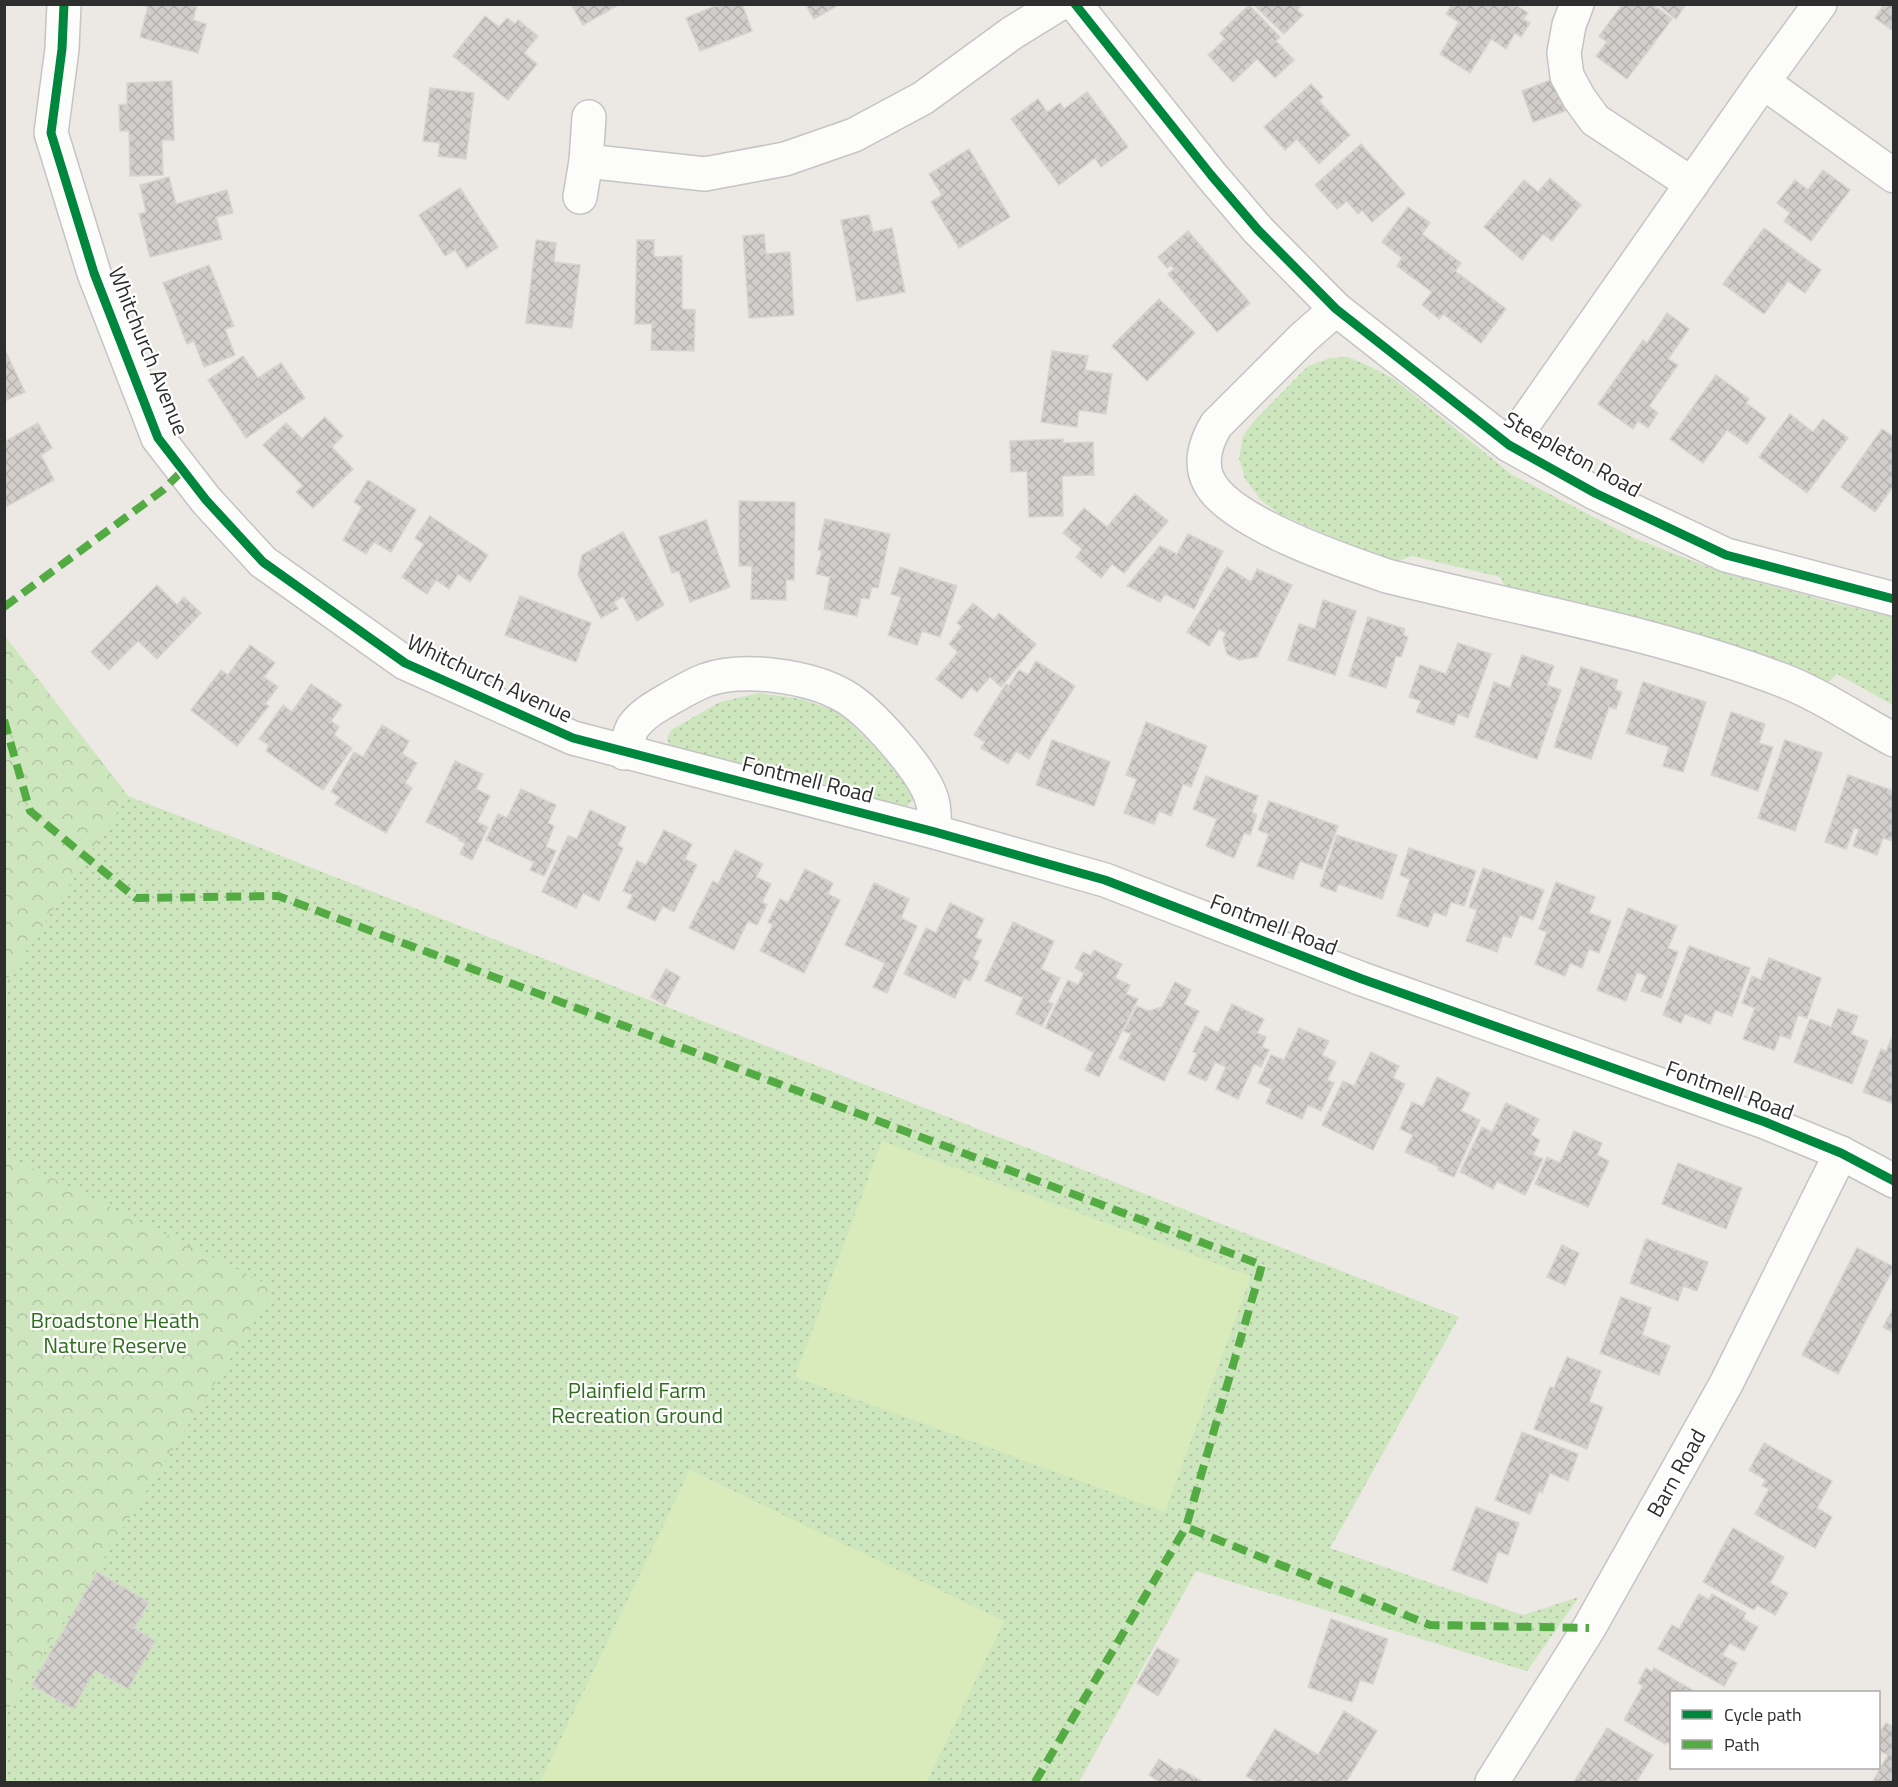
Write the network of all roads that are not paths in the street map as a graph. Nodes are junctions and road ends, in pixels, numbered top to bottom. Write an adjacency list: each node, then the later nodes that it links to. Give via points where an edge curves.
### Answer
1 (64, 4): 16 (street, Whitchurch Avenue, via 51,133 94,273 158,438 206,500 263,562 405,663 573,738)
2 (1059, 4): 8 (street, via 923,98 854,135 785,159 705,174)
3 (1075, 4): 12 (street, Steepleton Road, via 1258,230)
4 (1576, 4): 10 (street, via 1564,53 1567,76 1579,98 1595,120)
5 (1820, 4): 6 (street, Steepleton Road)
6 (1763, 82): 9 (street); 10 (street, Steepleton Road)
7 (589, 117): 8 (street)
8 (586, 161): 11 (street)
9 (1893, 176)
10 (1692, 184): 13 (street, Steepleton Road)
11 (580, 197)
12 (1336, 309): 13 (street, Steepleton Road); 15 (street, via 1216,425 1206,442 1204,460 1208,480 1219,496 1284,536 1387,576 1681,646 1784,680)
13 (1509, 445): 14 (street, Steepleton Road, via 1595,493 1726,555)
14 (1893, 599)
15 (1893, 740)
16 (624, 753): 17 (street, Fontmell Road); 17 (street, via 633,727 652,709 707,680 761,674 805,681 844,696 868,714 906,757 932,800)
17 (934, 832): 18 (street, Fontmell Road, via 1105,880 1362,979 1765,1122)
18 (1841, 1153): 19 (street, Fontmell Road); 20 (street, Barn Road, via 1726,1384 1589,1628)
19 (1893, 1181)
20 (1492, 1782)

